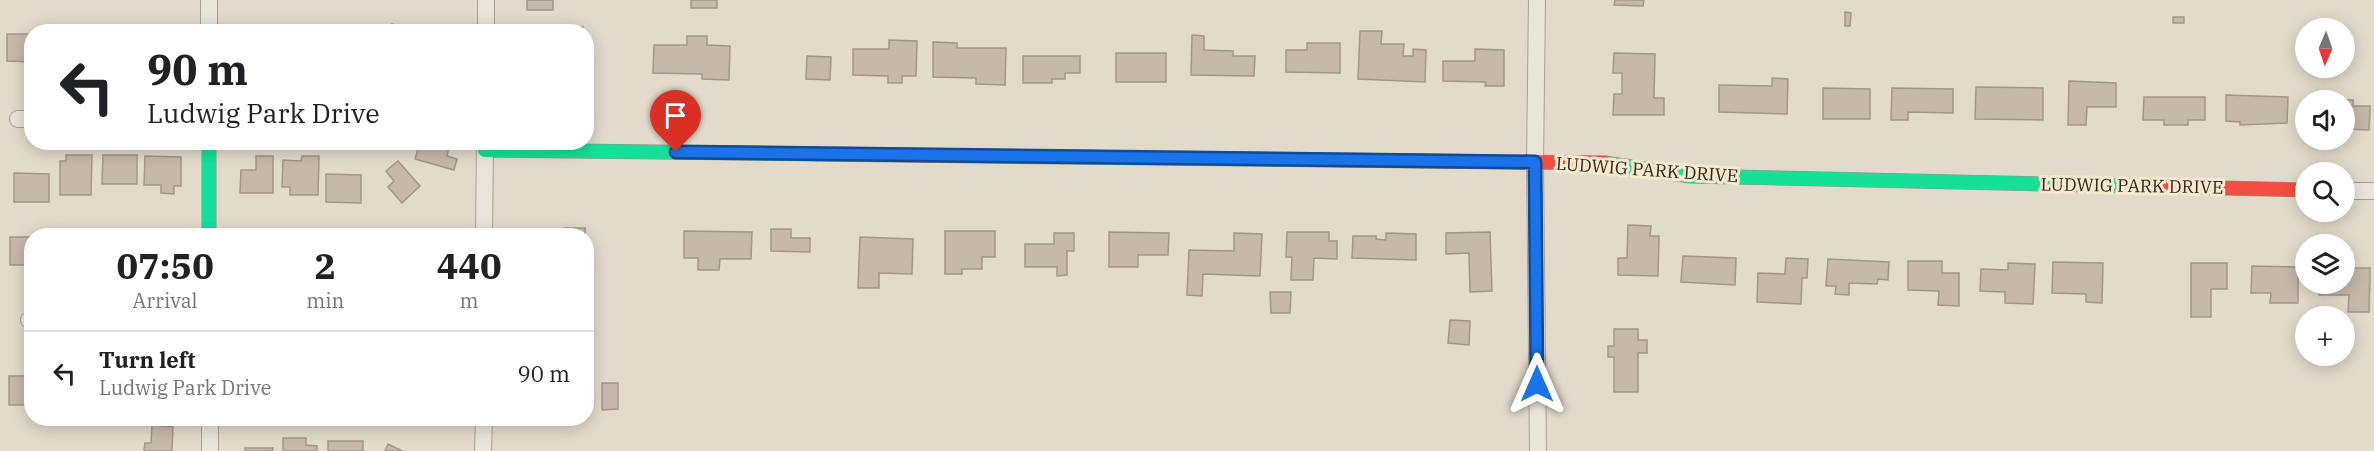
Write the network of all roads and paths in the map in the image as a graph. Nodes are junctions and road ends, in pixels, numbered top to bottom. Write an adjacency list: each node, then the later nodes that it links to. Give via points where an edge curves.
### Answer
1 (209, 0): 4 (street)
2 (486, 0): 5 (street)
3 (1537, 0): 9 (street)
4 (209, 24)
5 (486, 24)
6 (594, 148): 9 (street, LUDWIG PARK DRIVE)
7 (209, 150): 13 (street)
8 (485, 150): 14 (street)
9 (1535, 162): 10 (street, LUDWIG PARK DRIVE, via 1609,164 1690,176); 19 (street)
10 (2295, 190)
11 (2355, 190): 12 (street)
12 (2374, 191)
13 (209, 228)
14 (484, 228)
15 (210, 426): 17 (street)
16 (484, 426): 18 (street)
17 (210, 451)
18 (483, 451)
19 (1538, 451)

